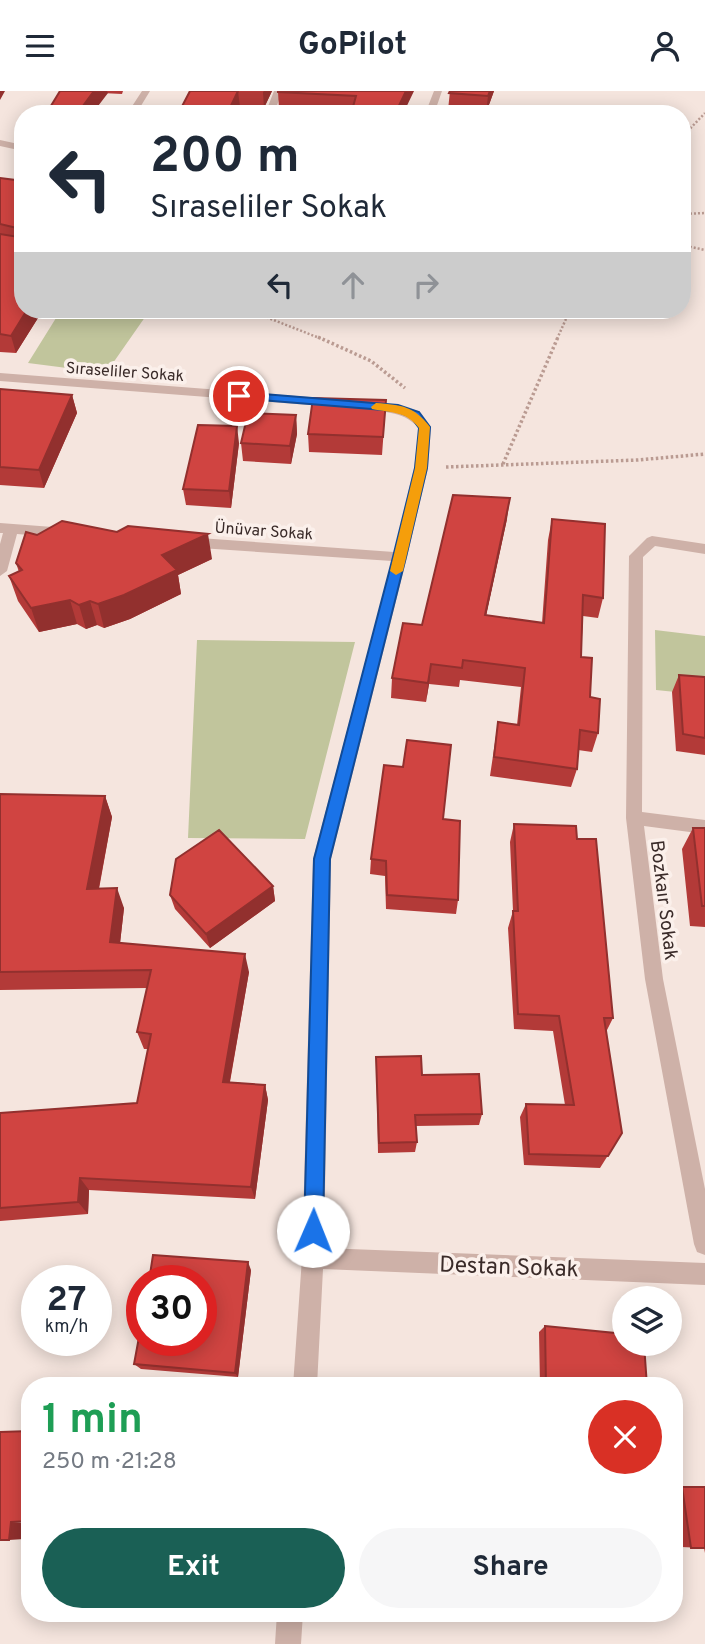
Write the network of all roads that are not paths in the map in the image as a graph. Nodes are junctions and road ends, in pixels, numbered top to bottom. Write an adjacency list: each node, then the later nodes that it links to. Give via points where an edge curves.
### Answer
1 (0, 377): 2 (street, Sıraseliler Sokak)
2 (343, 404)
3 (357, 405): 8 (street, via 398,408 415,415 425,427 421,468)
4 (5, 529): 5 (street); 9 (street)
5 (80, 534)
6 (164, 540): 8 (street, Ünüvar Sokak)
7 (705, 549): 10 (street, Bozkaır Sokak, via 652,541 636,556)
8 (400, 557): 13 (street, via 322,859)
9 (0, 571)
10 (634, 818): 11 (street); 12 (street, Bozkaır Sokak, via 654,979)
11 (705, 827)
12 (705, 1244)
13 (313, 1258): 14 (street, Destan Sokak); 15 (street)
14 (705, 1274)
15 (305, 1377)
16 (289, 1622): 17 (street)
17 (288, 1644)

